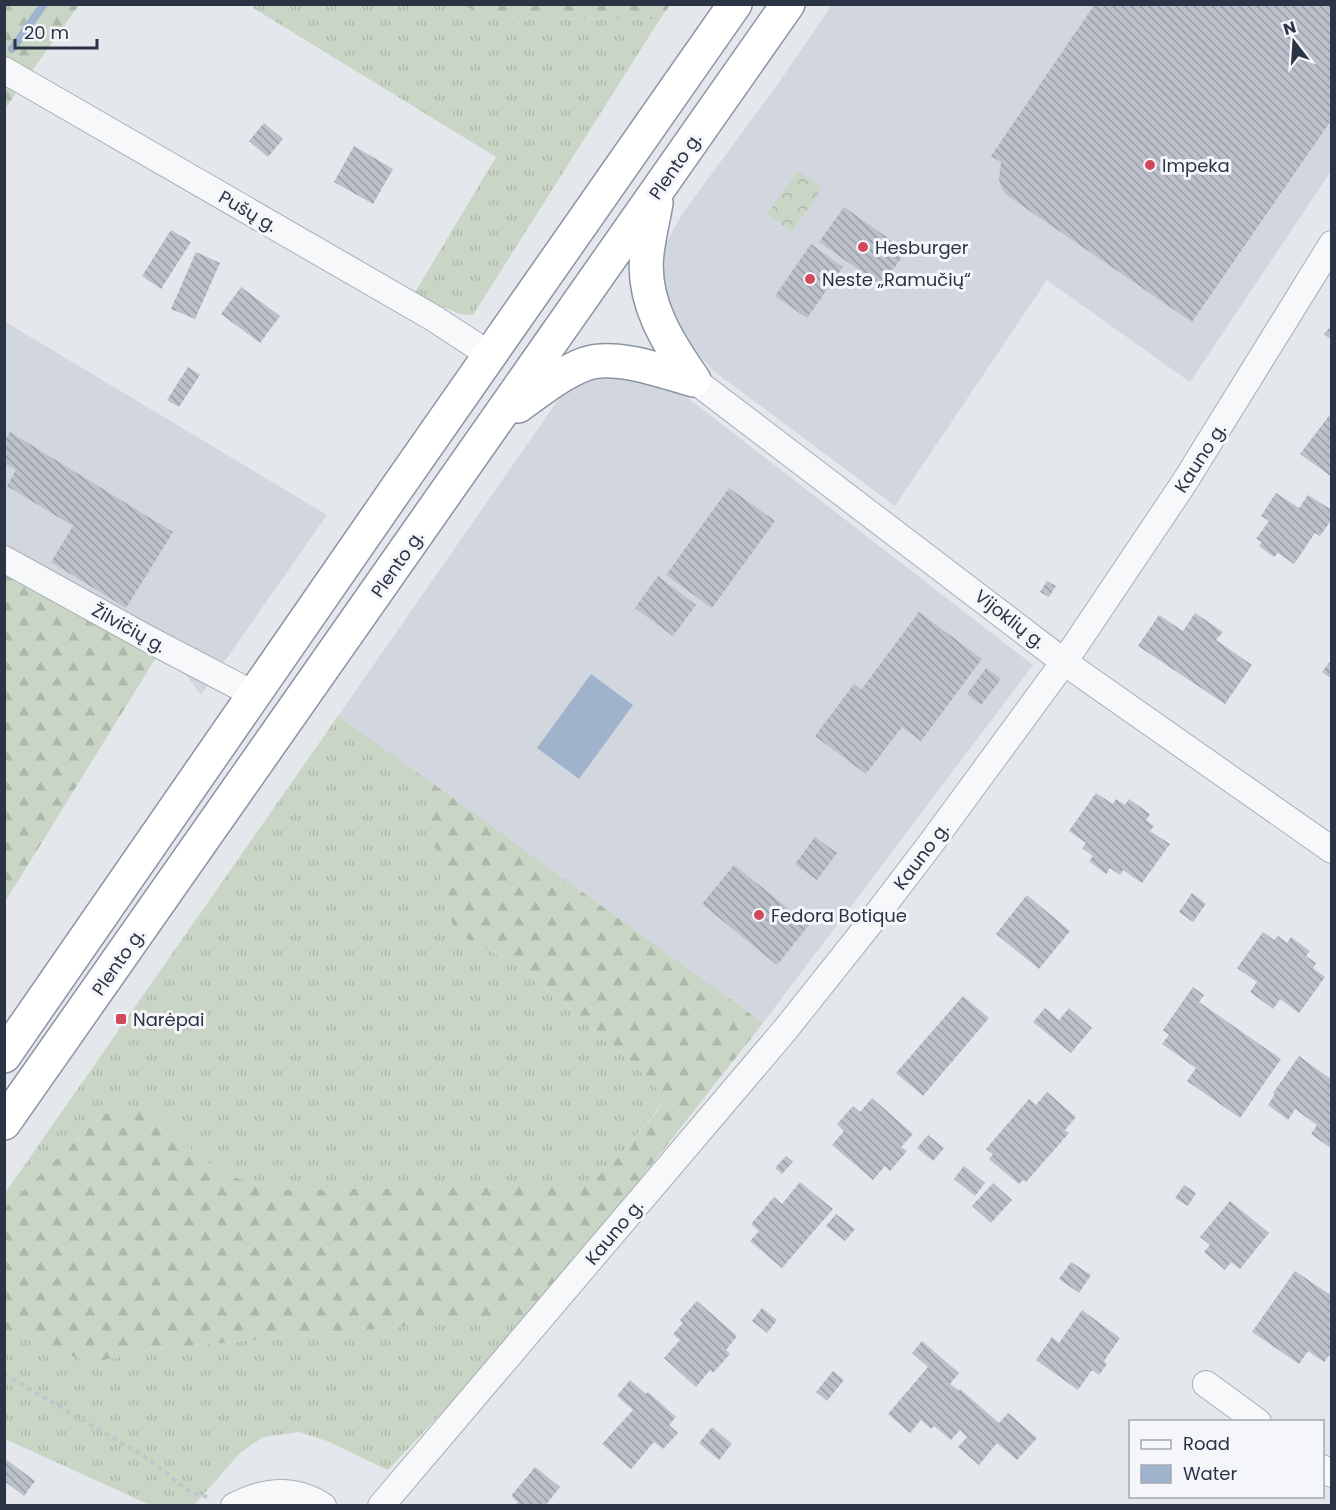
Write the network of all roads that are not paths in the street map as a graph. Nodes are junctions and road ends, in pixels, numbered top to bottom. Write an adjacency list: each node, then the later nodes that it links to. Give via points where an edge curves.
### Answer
1 (735, 4): 6 (highway)
2 (788, 4): 4 (highway, Plento g.)
3 (4, 70): 6 (street, Pušų g., via 435,319)
4 (658, 191): 7 (highway, via 646,255 648,290 671,347); 8 (highway, Plento g.)
5 (1332, 244): 10 (street, Kauno g., via 1191,473)
6 (490, 355): 11 (highway)
7 (694, 381): 8 (highway, via 648,367 612,362 587,364); 10 (street, Vijoklių g.)
8 (499, 419): 14 (highway, Plento g.)
9 (4, 558): 11 (street, Žilvičių g.)
10 (1064, 662): 12 (street, Vijoklių g.); 19 (street, Kauno g., via 912,868 792,1021)
11 (255, 695): 13 (highway)
12 (1332, 850)
13 (4, 1056)
14 (4, 1123)
15 (1206, 1384): 16 (street)
16 (1255, 1420)
17 (234, 1505): 18 (street, via 281,1492 300,1495)
18 (323, 1506)
19 (381, 1506)

